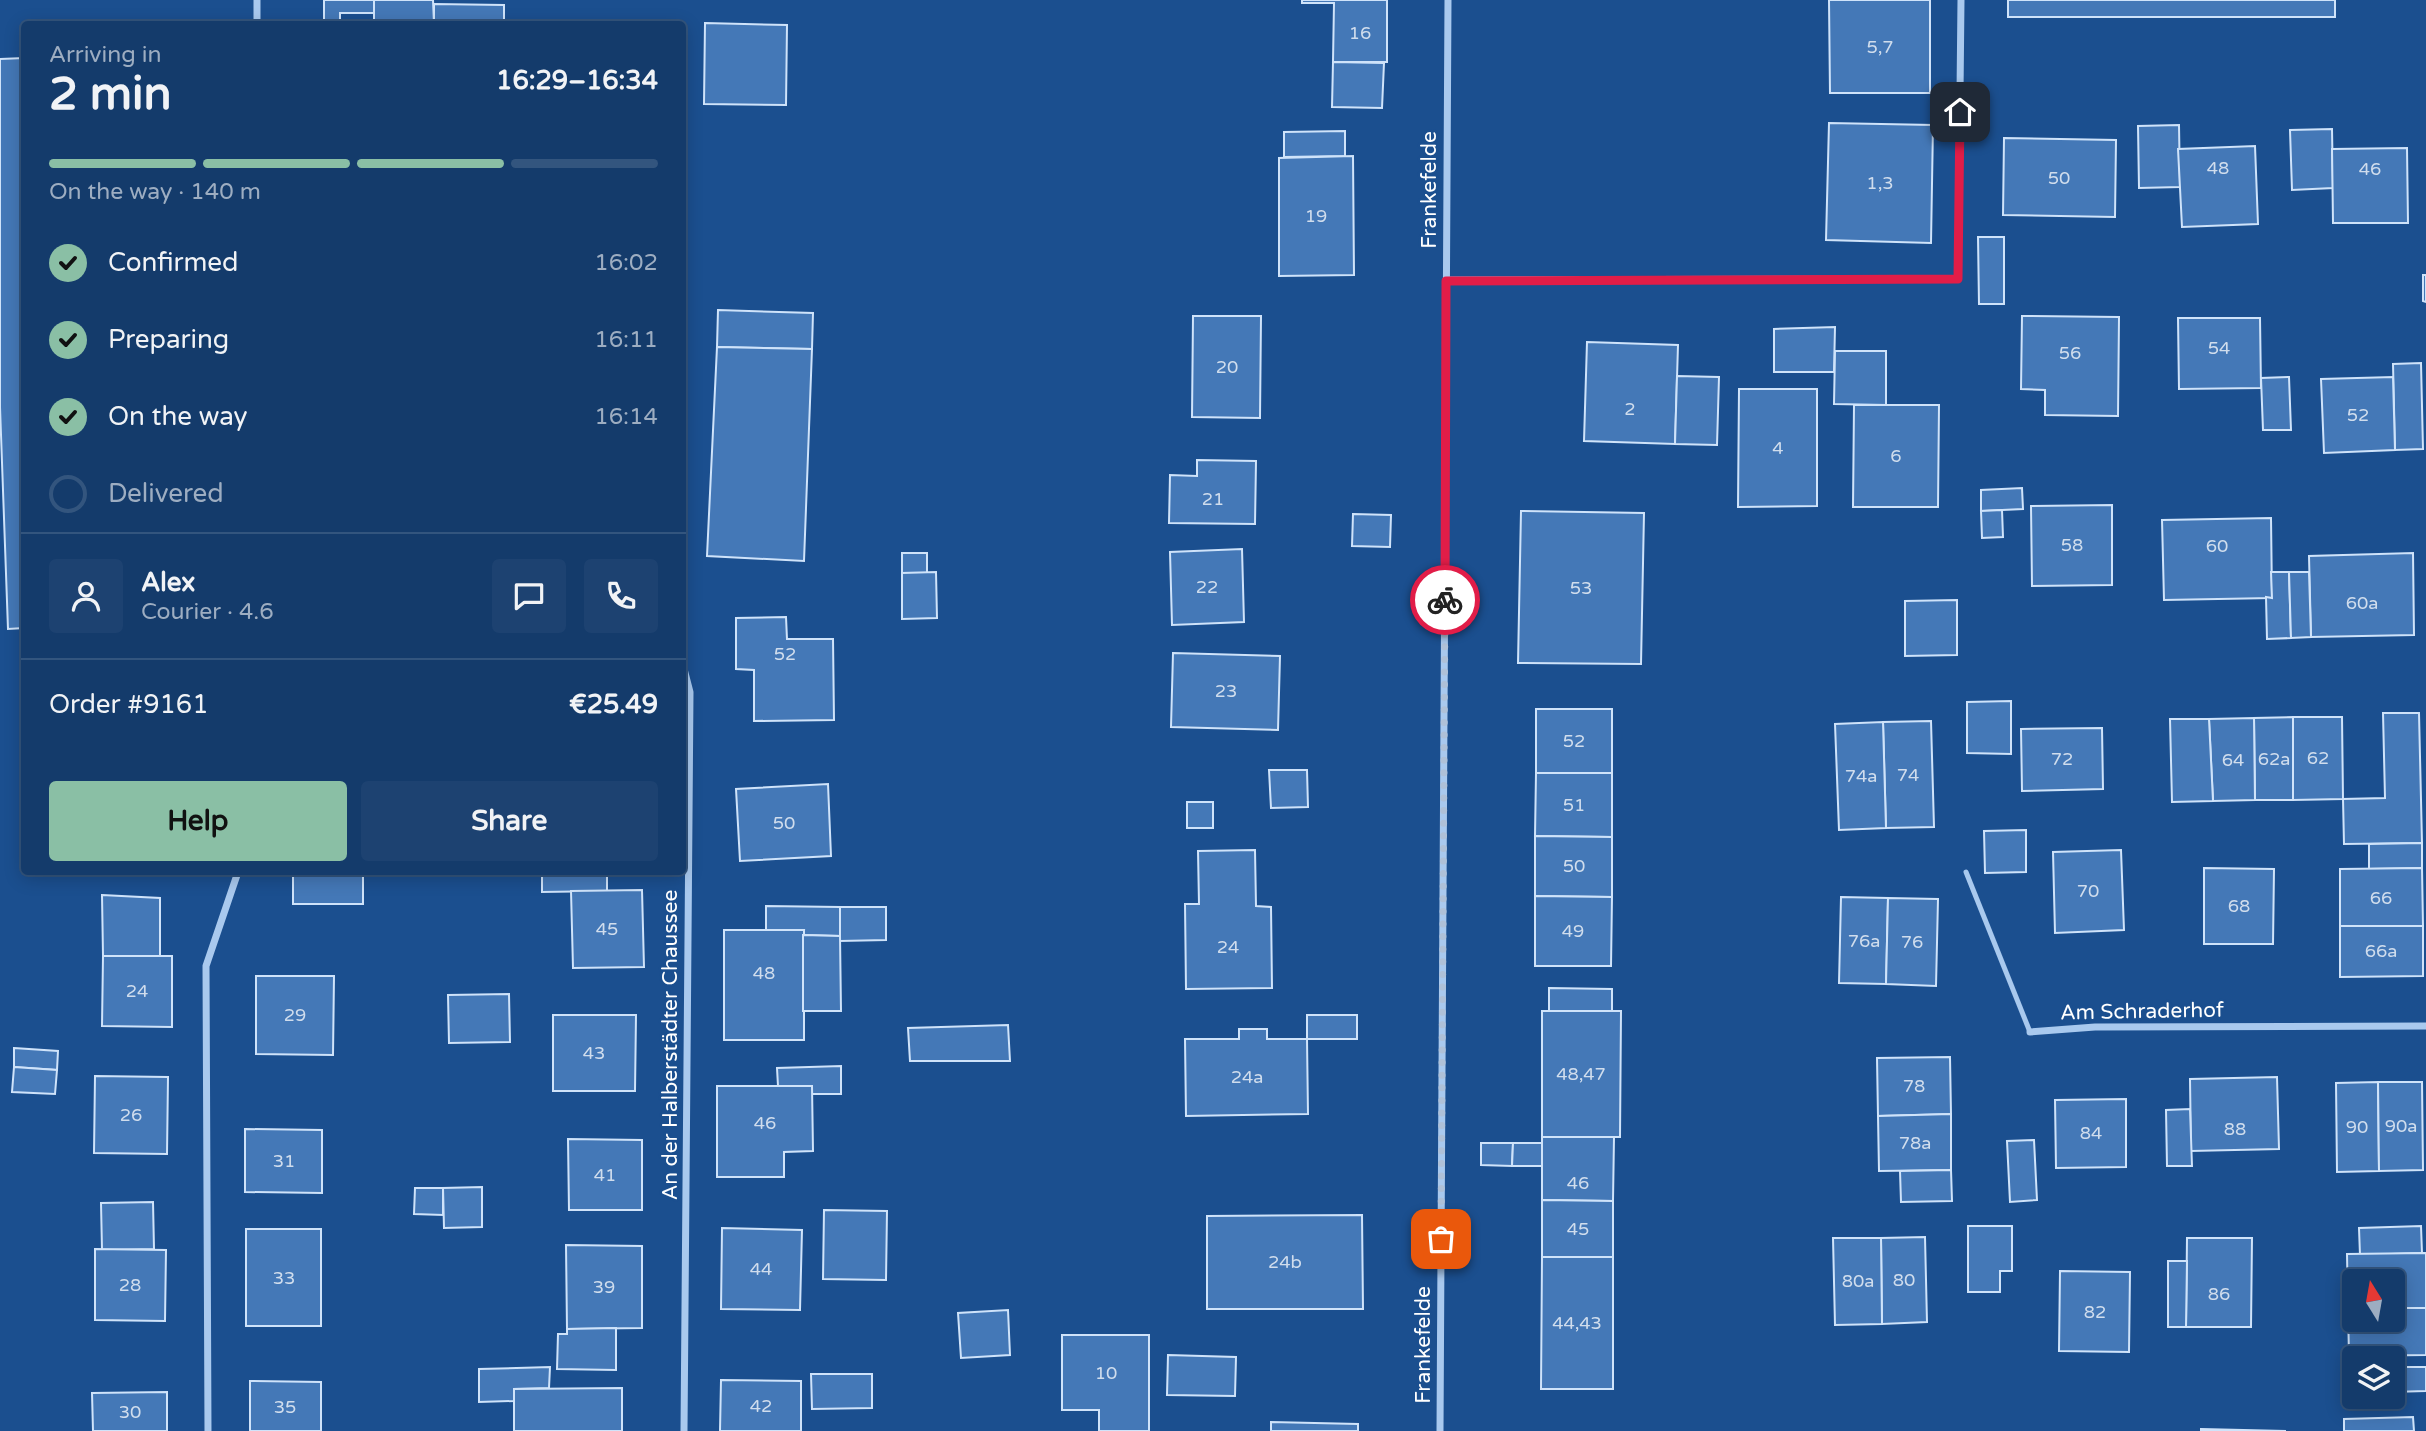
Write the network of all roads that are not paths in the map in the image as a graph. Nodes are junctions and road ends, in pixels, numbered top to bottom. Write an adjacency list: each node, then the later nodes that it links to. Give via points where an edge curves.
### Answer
1 (257, 0): 4 (street)
2 (1448, 0): 5 (street, Frankefelde)
3 (1961, 0): 5 (street, via 1958,279)
4 (257, 21)
5 (1446, 281): 13 (street, Frankefelde)
6 (686, 676): 12 (street, An der Halberstädter Chaussee, via 690,692)
7 (1966, 872): 10 (lane, Am Schraderhof)
8 (236, 875): 11 (street, via 206,965)
9 (2426, 1026): 10 (street, Am Schraderhof, via 2095,1027)
10 (2030, 1032)
11 (208, 1431)
12 (684, 1431)
13 (1440, 1431)

